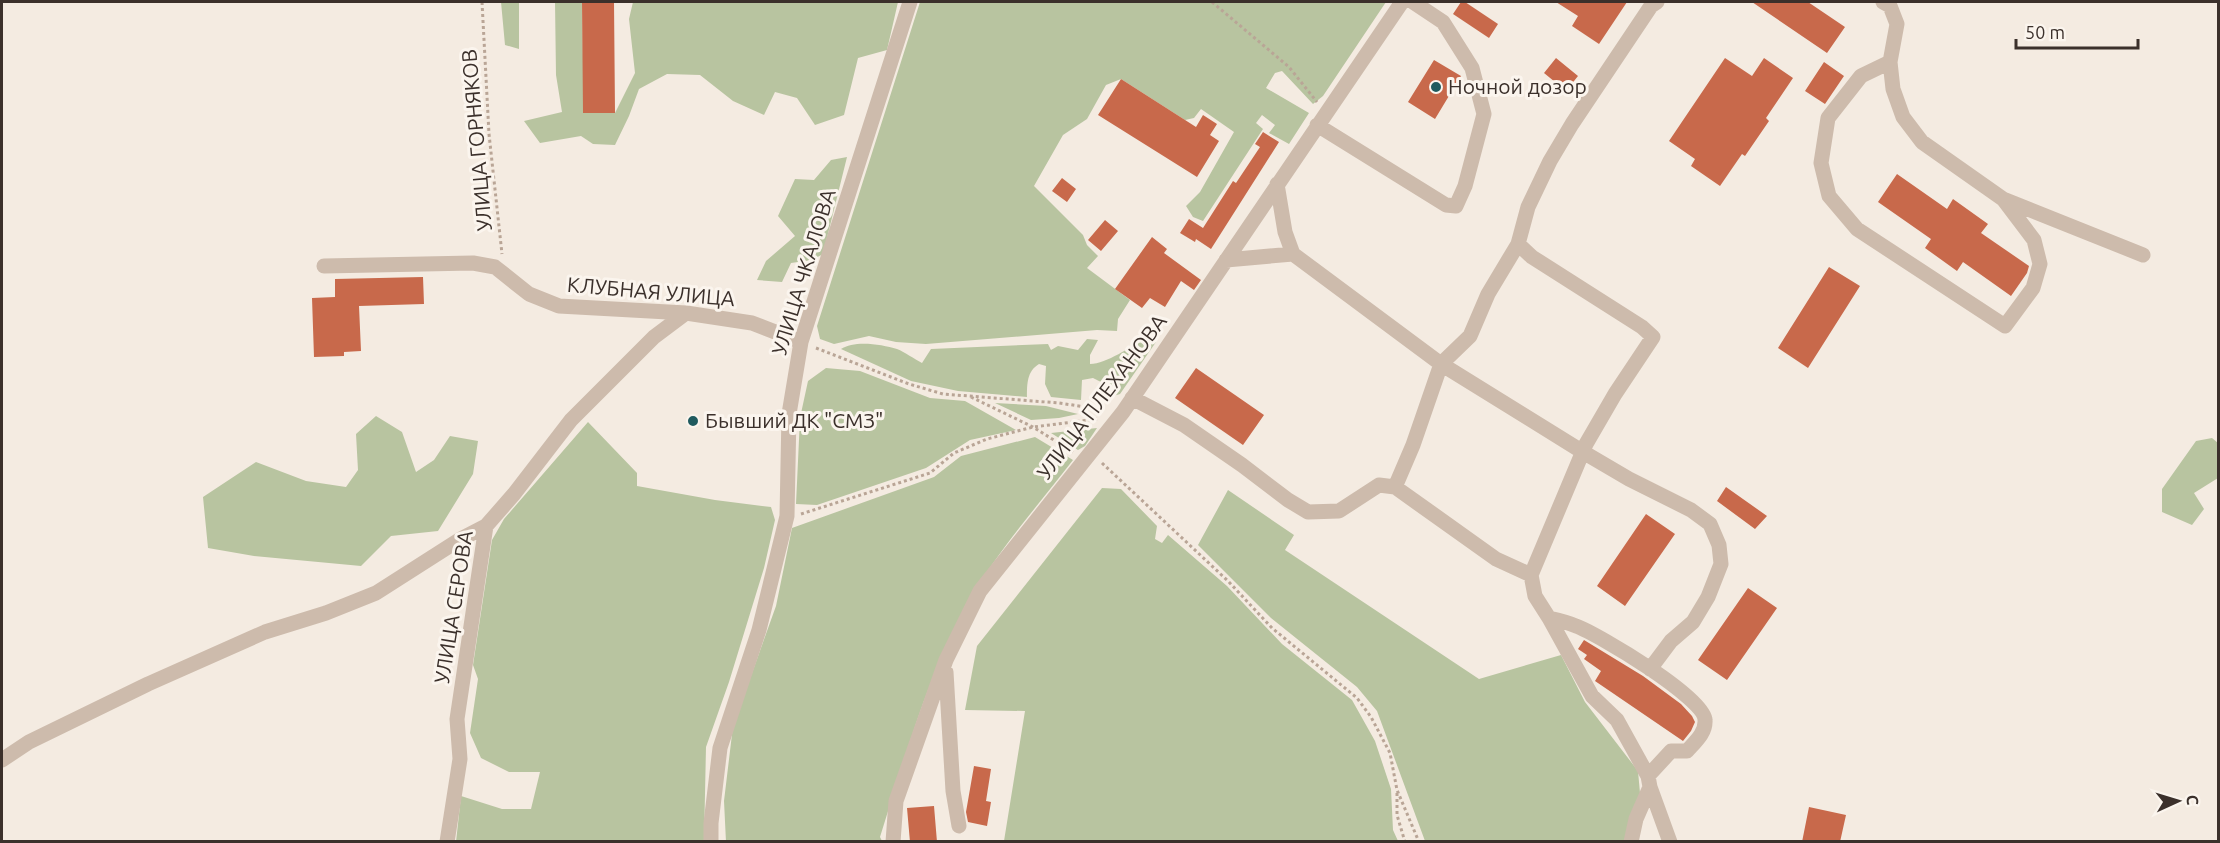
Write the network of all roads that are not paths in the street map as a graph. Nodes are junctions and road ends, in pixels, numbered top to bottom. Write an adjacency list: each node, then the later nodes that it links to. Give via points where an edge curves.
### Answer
1 (910, 2): 16 (street, УЛИЦА ЧКАЛОВА)
2 (1402, 2): 7 (street, УЛИЦА ПЛЕХАНОВА)
3 (1413, 2): 7 (street, via 1443,22 1473,68 1484,114 1456,206 1446,205)
4 (1657, 2): 10 (street, via 1550,161 1528,207)
5 (1883, 2): 6 (street, via 1890,6 1897,24)
6 (1890, 62): 9 (street, via 1893,89 1903,117 1922,142); 9 (street, via 1861,76 1828,118 1821,163 1829,196 1857,228 2005,326 2033,288 2040,264 2034,240)
7 (1322, 119): 8 (street, УЛИЦА ПЛЕХАНОВА)
8 (1277, 184): 11 (street, via 1284,232); 13 (street, УЛИЦА ПЛЕХАНОВА)
9 (2003, 199): 12 (street)
10 (1518, 244): 17 (street, via 1488,294 1470,336); 19 (street, via 1653,337)
11 (1293, 254): 13 (street); 17 (street)
12 (2143, 255)
13 (1226, 260): 18 (street, УЛИЦА ПЛЕХАНОВА)
14 (324, 266): 15 (street, КЛУБНАЯ УЛИЦА, via 473,263 495,267 529,294 559,306)
15 (686, 313): 16 (street, КЛУБНАЯ УЛИЦА, via 752,323); 21 (street, УЛИЦА СЕРОВА, via 654,337 571,420)
16 (801, 342): 30 (street, УЛИЦА ЧКАЛОВА, via 789,414 787,516 759,630 720,748)
17 (1441, 364): 19 (street); 20 (street)
18 (1132, 398): 20 (street, via 1184,425 1308,512 1339,511 1379,485); 24 (street, УЛИЦА ПЛЕХАНОВА, via 980,591)
19 (1583, 452): 22 (street); 25 (street, via 1691,510 1710,524 1719,545 1721,564 1708,597 1693,622 1671,641)
20 (1395, 486): 22 (street, via 1496,559)
21 (486, 526): 26 (street, via 376,593 265,632 148,684 28,742); 29 (street, УЛИЦА СЕРОВА, via 457,719 460,759)
22 (1531, 574): 23 (street, via 1535,596)
23 (1549, 618): 25 (street, via 1577,626); 27 (street, via 1592,696 1617,720)
24 (946, 660): 28 (street, via 952,790); 31 (street, УЛИЦА ПЛЕХАНОВА, via 897,801)
25 (1650, 669): 27 (street, via 1702,708 1706,719 1702,735 1688,751 1671,751)
26 (2, 760)
27 (1649, 781): 32 (street); 33 (street)
28 (959, 826)
29 (447, 842)
30 (711, 842)
31 (893, 842)
32 (1631, 842)
33 (1670, 842)

